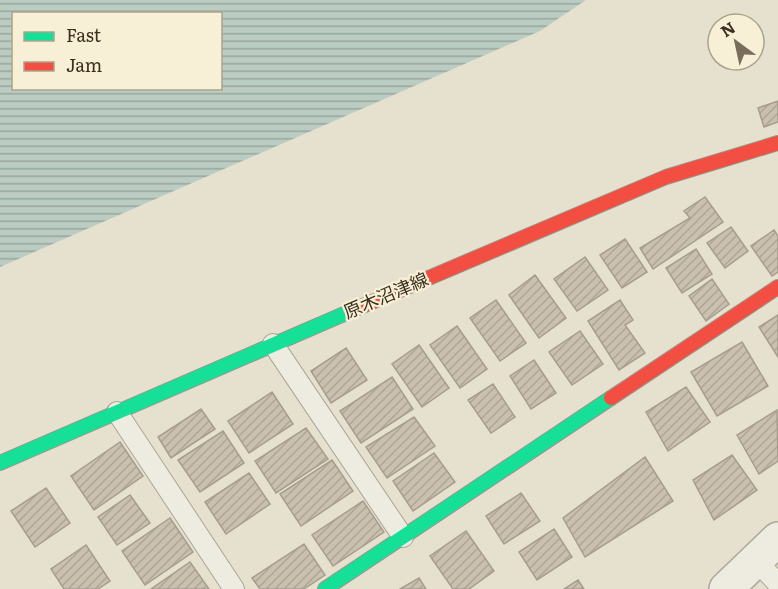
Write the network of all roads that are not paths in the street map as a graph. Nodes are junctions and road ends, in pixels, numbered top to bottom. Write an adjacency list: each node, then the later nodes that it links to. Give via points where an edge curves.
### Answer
1 (778, 143): 3 (main road, 原木沼津線, via 666,177)
2 (778, 287): 6 (main road)
3 (273, 344): 4 (main road, 原木沼津線); 6 (lane)
4 (117, 412): 5 (main road, 原木沼津線); 9 (lane)
5 (0, 463)
6 (403, 537): 10 (main road)
7 (767, 550): 8 (lane); 11 (street)
8 (778, 584)
9 (234, 589)
10 (325, 589)
11 (726, 589)

